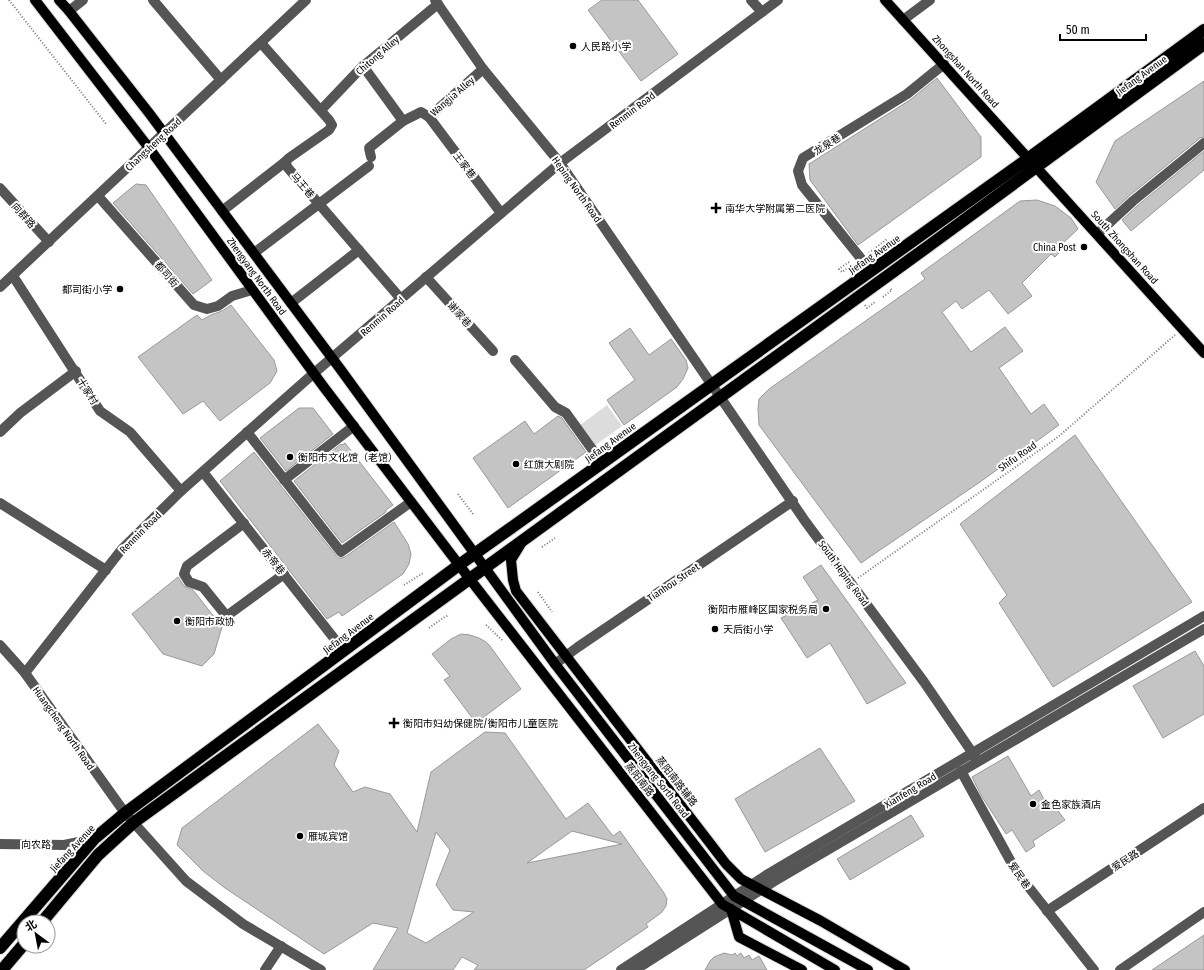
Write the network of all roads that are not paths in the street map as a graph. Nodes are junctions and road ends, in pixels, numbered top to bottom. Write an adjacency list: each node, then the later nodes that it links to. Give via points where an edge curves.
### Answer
1 (35, 0): 26 (main road, Zhengyang North Road)
2 (59, 0): 11 (main road, Zhengyang North Road)
3 (83, 0): 11 (street)
4 (153, 0): 20 (street)
5 (306, 0): 15 (street, Changsheng Road)
6 (751, 0): 12 (street)
7 (778, 0): 12 (street, Renmin Road)
8 (885, 0): 13 (main road, Zhongshan North Road)
9 (930, 0): 13 (street)
10 (436, 2): 18 (street, Chitong Alley); 19 (street, Heping North Road)
11 (69, 11): 24 (main road, Zhengyang North Road)
12 (762, 12): 29 (street, Renmin Road)
13 (903, 20): 17 (main road, Zhongshan North Road)
14 (1204, 30): 28 (highway, Jiefang Avenue)
15 (260, 43): 20 (street, Changsheng Road); 21 (street, 马王巷)
16 (1204, 44): 28 (highway, Jiefang Avenue)
17 (944, 64): 28 (main road, Zhongshan North Road); 39 (street, 龙泉巷, via 907,94 803,158 798,171 802,185)
18 (363, 66): 21 (street, Chitong Alley); 23 (street)
19 (482, 69): 22 (street, Wangjia Alley); 29 (street, Heping North Road)
20 (221, 80): 24 (street, Changsheng Road)
21 (321, 110): 27 (street, 马王巷, via 332,125 329,130)
22 (429, 117): 23 (street, Wangjia Alley, via 421,112); 34 (street, 王家巷)
23 (403, 122): 32 (street, Wangjia Alley, via 369,148 370,161)
24 (164, 134): 26 (street, Changsheng Road); 33 (main road, Zhengyang North Road)
25 (1204, 144): 35 (street, via 1133,200)
26 (149, 148): 31 (street, Changsheng Road); 43 (main road, Zhengyang North Road)
27 (285, 162): 32 (street, 马王巷); 33 (street)
28 (1033, 162): 35 (main road, South Zhongshan Road); 39 (highway, Jiefang Avenue); 53 (highway, Jiefang Avenue, via 924,250)
29 (560, 163): 34 (street, Renmin Road); 52 (street, Heping North Road)
30 (0, 188): 36 (street, 向群路)
31 (98, 196): 36 (street, Changsheng Road); 43 (street, 都司街, via 194,305 207,309 218,306 232,296)
32 (319, 204): 37 (street, 马王巷); 38 (street, Wangjia Alley)
33 (222, 211): 38 (main road, Zhengyang North Road)
34 (501, 213): 41 (street, Renmin Road)
35 (1097, 234): 46 (main road, South Zhongshan Road)
36 (49, 242): 40 (street, Changsheng Road)
37 (359, 250): 44 (street, 马王巷); 45 (street)
38 (254, 253): 45 (main road, Zhengyang North Road)
39 (871, 271): 52 (highway, Jiefang Avenue)
40 (13, 276): 42 (street, Changsheng Road); 50 (street, 十家村)
41 (426, 277): 44 (street, Renmin Road); 47 (street, 谢家巷)
42 (0, 288)
43 (252, 290): 51 (main road, Zhengyang North Road)
44 (401, 299): 48 (street, Renmin Road)
45 (291, 303): 48 (main road, Zhengyang North Road)
46 (1203, 350)
47 (493, 351)
48 (332, 358): 51 (street, Renmin Road); 66 (main road, Zhengyang North Road)
49 (515, 360): 57 (street, via 555,407 566,413)
50 (76, 371): 55 (street, via 20,413); 60 (street, 十家村, via 100,411 130,432)
51 (313, 374): 54 (main road, Zhengyang North Road); 56 (street, Renmin Road)
52 (712, 384): 53 (street, South Heping Road); 57 (highway, Jiefang Avenue)
53 (721, 397): 61 (street, South Heping Road); 65 (highway, Jiefang Avenue)
54 (354, 426): 59 (street); 62 (main road, Zhengyang North Road)
55 (0, 432)
56 (248, 432): 58 (street, Renmin Road); 59 (street)
57 (602, 463): 66 (highway, Jiefang Avenue)
58 (203, 472): 60 (street, Renmin Road); 64 (street, 赤帝巷)
59 (284, 480): 62 (street, via 341,552)
60 (181, 491): 69 (street, Renmin Road, via 122,549)
61 (793, 501): 76 (street, Tianhou Street); 79 (street, South Heping Road)
62 (411, 502): 67 (main road, Zhengyang North Road)
63 (0, 503): 69 (street)
64 (244, 523): 70 (street, 赤帝巷); 70 (street, via 187,566 184,574 189,582 203,587 228,615)
65 (524, 540): 68 (highway, Jiefang Avenue); 76 (main road, 蒸阳南路辅路, via 511,560 516,591)
66 (476, 554): 67 (highway, Jiefang Avenue); 68 (main road, Zhengyang Sorth Road)
67 (460, 566): 71 (main road, 蒸阳南路); 75 (highway, Jiefang Avenue)
68 (485, 568): 71 (highway, Jiefang Avenue); 77 (main road, Zhengyang Sorth Road)
69 (106, 570): 78 (street, Renmin Road)
70 (284, 574): 75 (street, 赤帝巷)
71 (469, 578): 82 (highway, Jiefang Avenue); 88 (main road, 蒸阳南路)
72 (1204, 616): 79 (street, Xianfeng Road)
73 (1204, 629): 79 (street, Xianfeng Road)
74 (0, 645): 78 (street, Huangcheng North Road)
75 (344, 651): 82 (highway, Jiefang Avenue)
76 (566, 656): 77 (street, Tianhou Street); 85 (main road, 蒸阳南路辅路, via 726,864 742,879)
77 (555, 664): 87 (main road, Zhengyang Sorth Road)
78 (25, 674): 82 (street, Huangcheng North Road)
79 (975, 757): 80 (street, Xianfeng Road); 85 (street, Xianfeng Road)
80 (961, 771): 86 (street, Xianfeng Road); 89 (street, 爱民巷, via 1016,871)
81 (1204, 808): 89 (street, 爱民路)
82 (129, 818): 83 (highway, Jiefang Avenue); 91 (highway, Jiefang Avenue); 92 (street, Huangcheng North Road, via 186,881 243,924)
83 (94, 838): 84 (street, 向农路, via 64,845); 93 (highway, Jiefang Avenue)
84 (0, 844)
85 (752, 884): 86 (main road, 蒸阳南路辅路); 87 (street, Xianfeng Road)
86 (761, 890): 87 (street, Xianfeng Road); 104 (main road, 蒸阳南路辅路)
87 (738, 899): 88 (street, Xianfeng Road); 103 (main road, Zhengyang Sorth Road)
88 (727, 906): 99 (street, Xianfeng Road); 100 (street, Xianfeng Road); 101 (main road, via 739,937); 102 (main road, 蒸阳南路)
89 (1047, 911): 105 (street, 爱民巷)
90 (1204, 912): 95 (street)
91 (49, 914)
92 (281, 946): 97 (street); 98 (street, Huangcheng North Road)
93 (0, 948)
94 (16, 953): 96 (highway)
95 (1132, 966): 106 (street)
96 (2, 970)
97 (265, 970)
98 (321, 970)
99 (621, 970)
100 (635, 970)
101 (802, 970)
102 (835, 970)
103 (868, 970)
104 (905, 970)
105 (1094, 970)
106 (1120, 970)

